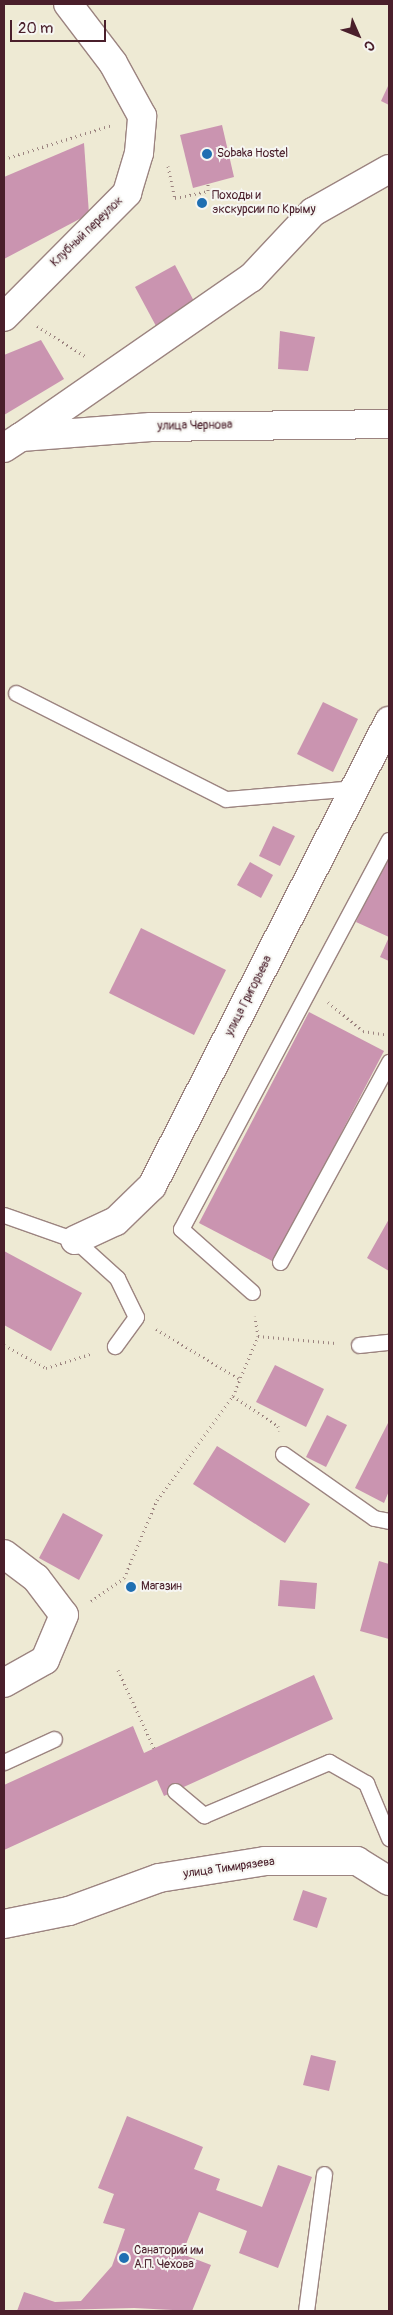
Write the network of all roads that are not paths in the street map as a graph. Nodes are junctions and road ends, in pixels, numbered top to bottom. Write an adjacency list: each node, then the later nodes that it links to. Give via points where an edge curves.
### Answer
1 (68, 4): 3 (street, Клубный переулок, via 113,63 142,116 139,153 126,192)
2 (389, 168): 5 (street, via 313,212 251,278)
3 (7, 314)
4 (389, 424): 5 (street, улица Чернова, via 151,427)
5 (12, 442)
6 (16, 693): 8 (lane, via 226,799)
7 (387, 731): 8 (street, улица Григорьева)
8 (354, 788): 12 (street, улица Григорьева, via 152,1186 116,1221)
9 (389, 840): 14 (lane, via 181,1228)
10 (389, 1062): 13 (lane)
11 (4, 1215): 12 (lane)
12 (76, 1240): 17 (lane, via 117,1278 136,1317)
13 (280, 1262)
14 (252, 1292)
15 (389, 1342): 16 (lane)
16 (359, 1345)
17 (115, 1346)
18 (283, 1454): 19 (lane, via 374,1518)
19 (389, 1521)
20 (4, 1554): 21 (street, via 36,1578 64,1615 45,1660)
21 (4, 1683)
22 (54, 1739): 23 (lane)
23 (4, 1762)
24 (175, 1791): 25 (lane, via 204,1815 330,1762 366,1782)
25 (389, 1838)
26 (389, 1881): 27 (street, улица Тимирязева, via 358,1862 265,1861 159,1878 69,1911)
27 (4, 1924)
28 (324, 2174): 29 (lane)
29 (306, 2311)

